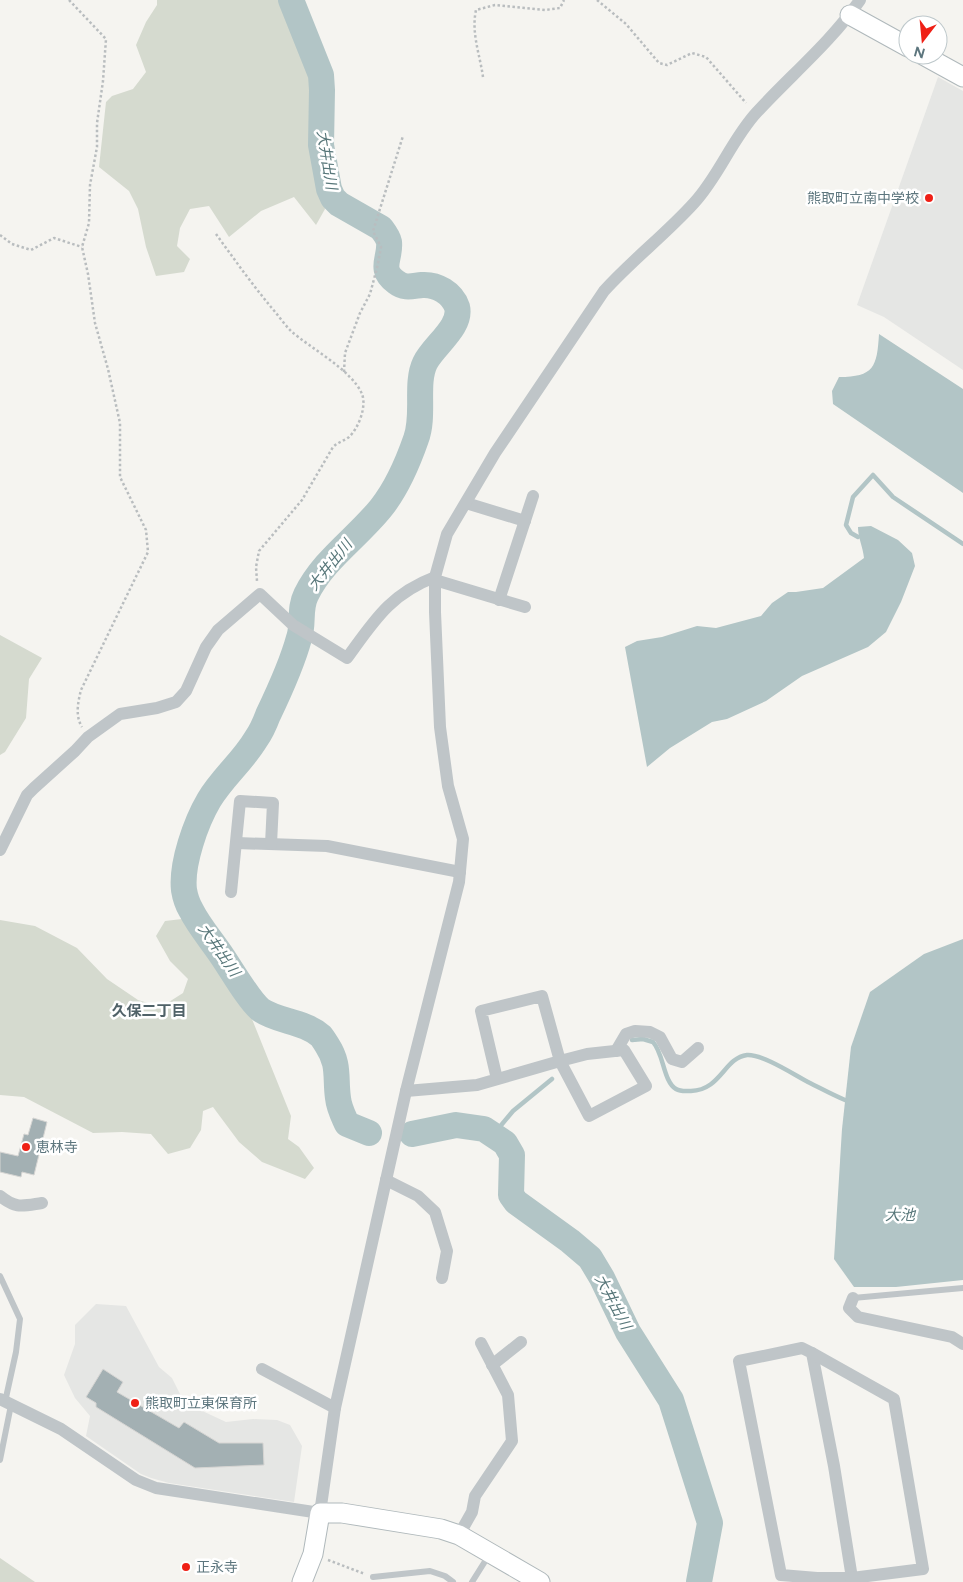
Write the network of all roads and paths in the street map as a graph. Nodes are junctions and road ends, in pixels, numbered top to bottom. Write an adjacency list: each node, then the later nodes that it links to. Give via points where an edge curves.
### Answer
1 (70, 0): 13 (path, via 106,39 97,147)
2 (564, 0): 7 (path, via 560,8 545,10 495,5 476,10 475,38)
3 (597, 0): 9 (path, via 626,24 658,63 666,65 692,53 706,57)
4 (855, 7): 5 (street); 9 (street)
5 (898, 39)
6 (941, 65): 8 (street)
7 (483, 77)
8 (963, 77)
9 (755, 114): 16 (street, via 694,203 604,291 495,453)
10 (403, 136): 14 (path, via 373,231 381,246 377,268 370,294 345,353)
11 (216, 234): 14 (path, via 290,330)
12 (0, 235): 13 (path, via 12,244 31,250 54,238)
13 (82, 247): 22 (path, via 95,323 120,423 120,476 146,530 148,552 81,690 77,705 79,723)
14 (344, 372): 19 (path, via 362,395 359,420 353,432 333,447 302,500 260,551 256,567)
15 (533, 496): 17 (street)
16 (466, 503): 17 (street); 18 (street, via 447,534)
17 (525, 521): 20 (street)
18 (435, 578): 19 (street, via 416,584 398,596 377,617 347,658 293,625); 20 (street); 26 (street, via 440,727 448,786 463,839)
19 (260, 594): 22 (street, via 218,630 206,647 186,691 176,702 120,714)
20 (499, 600): 21 (street)
21 (525, 607)
22 (88, 737): 25 (street, via 27,795)
23 (237, 843): 24 (street); 24 (street, via 240,801 273,803); 27 (street)
24 (271, 844): 26 (street, via 327,846)
25 (0, 850)
26 (460, 872): 32 (street)
27 (231, 892)
28 (698, 1048): 29 (street, via 682,1062 672,1059 660,1037 650,1032 635,1031 626,1034)
29 (616, 1051): 30 (street); 30 (street, via 624,1050 646,1086 589,1116)
30 (560, 1061): 31 (street); 31 (street, via 542,996 481,1012)
31 (497, 1079): 32 (street, via 477,1085)
32 (406, 1090): 33 (street)
33 (386, 1180): 37 (street, via 418,1196 435,1212 447,1251); 47 (street)
34 (0, 1196): 35 (street, via 14,1206)
35 (42, 1203)
36 (0, 1276): 46 (lane, via 20,1319)
37 (442, 1278)
38 (963, 1288): 39 (lane)
39 (853, 1298): 42 (street, via 849,1308 858,1317 952,1337)
40 (521, 1342): 44 (street)
41 (481, 1344): 44 (street)
42 (963, 1344)
43 (812, 1353): 54 (street); 54 (street, via 894,1399 923,1568); 54 (street, via 802,1348 739,1360 781,1575)
44 (492, 1364): 50 (street, via 508,1395 512,1442 475,1496 472,1512)
45 (262, 1369): 47 (street)
46 (6, 1402): 48 (lane); 49 (street, via 61,1428 136,1480 156,1488)
47 (335, 1408): 49 (street)
48 (0, 1460)
49 (320, 1513): 50 (street, via 395,1521); 52 (street)
50 (459, 1535): 51 (street)
51 (490, 1553): 57 (lane); 58 (street)
52 (312, 1554): 53 (path); 55 (street)
53 (373, 1577): 56 (lane, via 430,1571)
54 (852, 1580)
55 (302, 1582)
56 (453, 1582)
57 (472, 1582)
58 (540, 1582)

